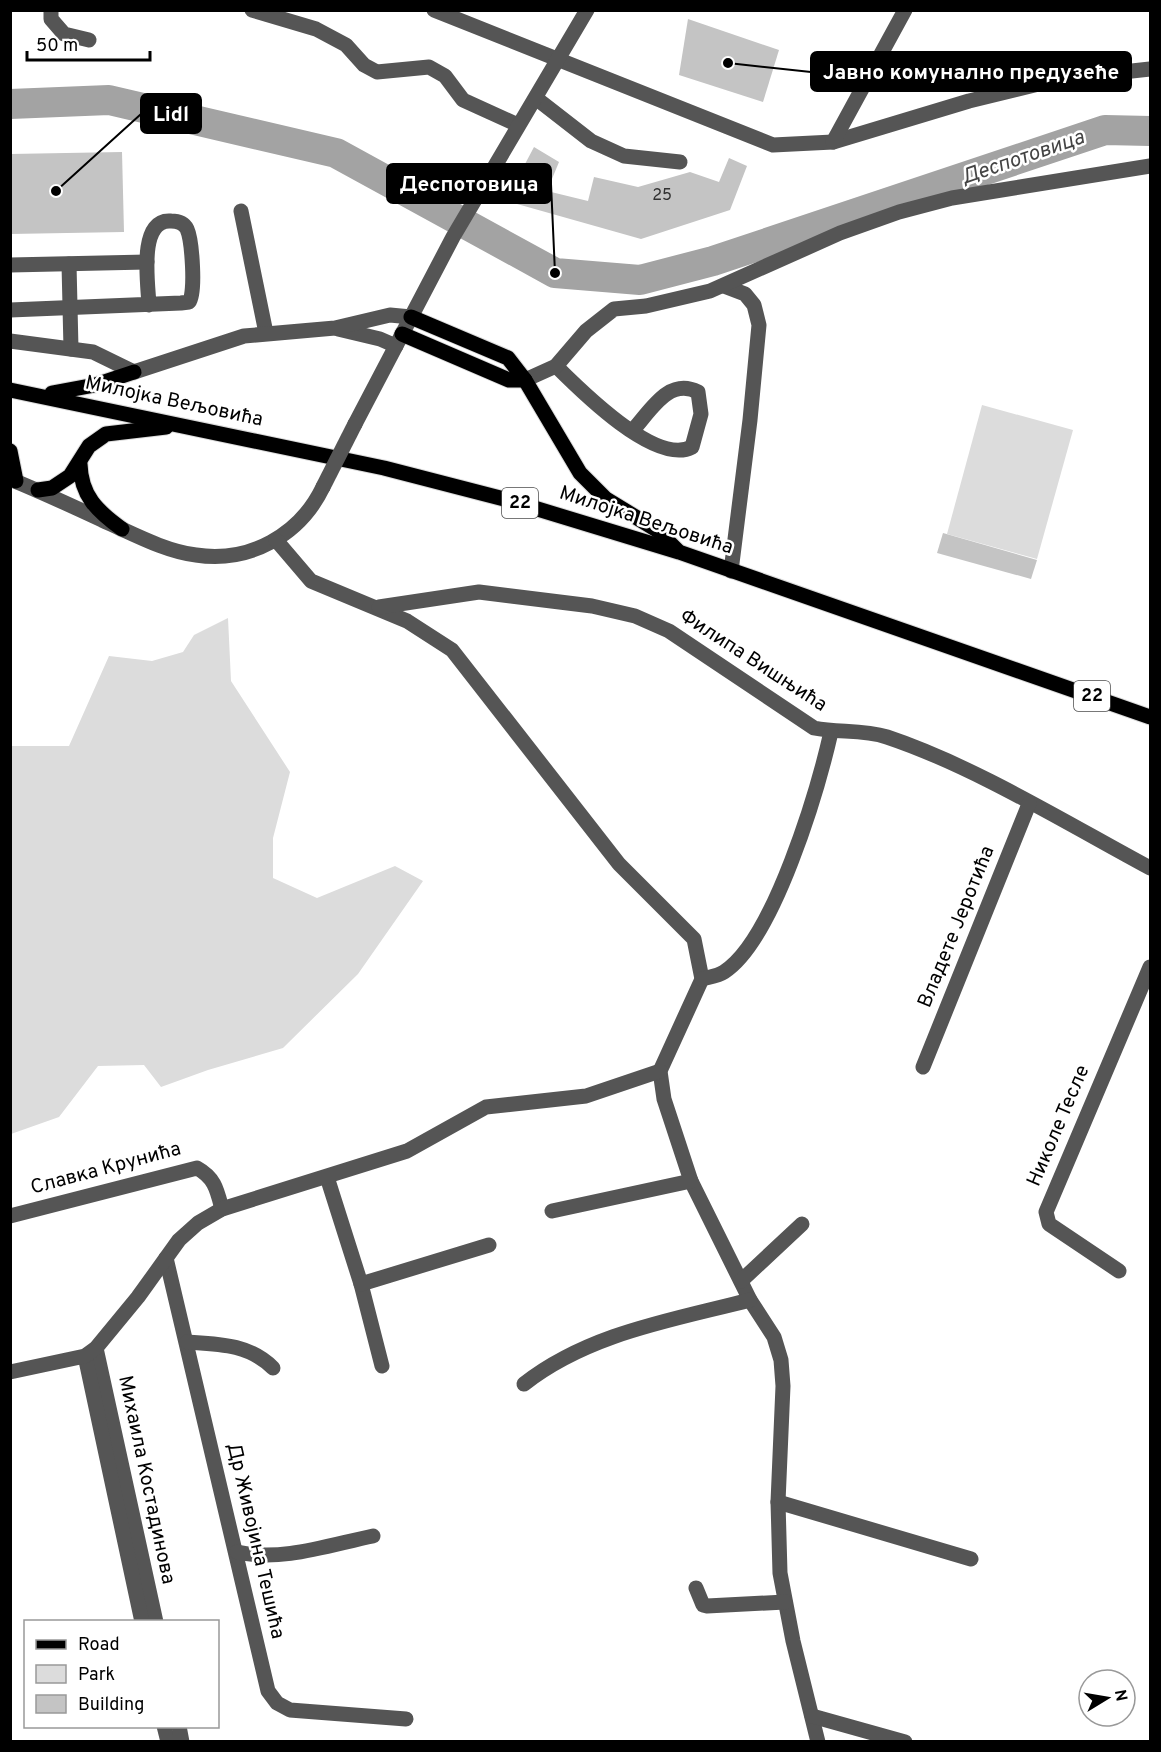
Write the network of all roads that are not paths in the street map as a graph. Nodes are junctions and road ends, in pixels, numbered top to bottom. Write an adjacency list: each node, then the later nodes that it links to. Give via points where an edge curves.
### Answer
1 (51, 10): 6 (street, via 51,19 64,34)
2 (252, 10): 10 (street, via 316,29 346,45 364,65 377,72 429,68 445,76 463,100)
3 (434, 10): 7 (street)
4 (587, 10): 7 (street)
5 (905, 10): 11 (street)
6 (89, 40)
7 (558, 62): 9 (street); 11 (street, via 773,145)
8 (1150, 69): 11 (street, via 1059,79)
9 (537, 99): 10 (street); 12 (street, via 591,141 624,156)
10 (518, 125): 22 (street)
11 (832, 142)
12 (680, 162)
13 (1150, 166): 18 (street, via 1004,188 899,212 840,233)
14 (241, 211): 24 (street)
15 (147, 262): 16 (street); 19 (street); 19 (street, via 153,228 164,220 182,223 189,240 192,299)
16 (69, 264): 17 (street); 20 (street)
17 (10, 265)
18 (724, 286): 28 (street, via 683,298 614,309 586,331); 42 (street, via 745,294 754,305 759,325)
19 (149, 305): 20 (street)
20 (70, 308): 21 (street); 27 (street)
21 (10, 310)
22 (411, 317): 23 (street, via 390,315); 25 (street); 30 (main road, via 508,358)
23 (336, 328): 24 (street); 25 (street)
24 (266, 333): 29 (street, via 244,336)
25 (399, 340): 30 (main road, via 509,380); 40 (street, bridge, via 306,515)
26 (10, 341): 27 (street)
27 (71, 348): 29 (street, via 93,352)
28 (556, 366): 30 (street); 34 (street, via 615,420)
29 (134, 372): 32 (main road, via 82,388)
30 (525, 380): 41 (main road, via 586,480 606,499 657,530)
31 (10, 390): 32 (main road, Милојка Вељовића / 22)
32 (34, 393): 33 (main road, Милојка Вељовића / 22)
33 (192, 427): 36 (main road, via 106,434 89,446); 41 (main road, Милојка Вељовића / 22, via 484,493)
34 (633, 430): 34 (street, via 668,450 682,452 692,447 701,414 698,392 680,386 669,390)
35 (10, 451): 37 (main road)
36 (80, 464): 38 (main road, via 52,488); 39 (main road, via 88,497 98,511)
37 (13, 480): 38 (street)
38 (38, 490): 39 (street)
39 (122, 529): 40 (street, via 183,552 214,556 250,551)
40 (276, 540): 43 (street, via 311,581)
41 (679, 552): 42 (main road, Милојка Вељовића / 22)
42 (731, 571): 44 (main road, Милојка Вељовића / 22)
43 (379, 607): 45 (street, Филипа Вишњића, via 479,592 592,606 635,616 669,631 814,728); 49 (street, via 435,637 464,661 496,708 619,864 694,939)
44 (1150, 717)
45 (831, 732): 46 (street, Филипа Вишњића, via 861,730 886,737); 49 (street, via 820,781 774,902 737,961 723,973)
46 (1029, 804): 47 (street, Филипа Вишњића); 50 (street, Владете Јеротића)
47 (1150, 868)
48 (1150, 967): 60 (street, Николе Тесле, via 1046,1212 1049,1224)
49 (702, 979): 51 (street)
50 (923, 1067)
51 (660, 1071): 52 (street, via 586,1096 486,1107 407,1150); 53 (street, via 664,1099)
52 (327, 1177): 54 (street); 62 (street)
53 (691, 1181): 55 (street); 61 (street)
54 (222, 1209): 56 (street, Славка Крунића, via 215,1182 198,1168); 59 (street, via 198,1223)
55 (552, 1211)
56 (10, 1216)
57 (802, 1224): 61 (street)
58 (489, 1245): 62 (street)
59 (166, 1258): 64 (street, Др Живојина Тешића); 65 (street)
60 (1119, 1271)
61 (741, 1281): 63 (street)
62 (361, 1284): 66 (street)
63 (750, 1300): 69 (street, via 611,1336 565,1357); 70 (street, via 774,1338 781,1360)
64 (187, 1342): 67 (street, via 249,1350); 72 (street, Др Живојина Тешића)
65 (90, 1352): 68 (street); 76 (street, Михаила Костадинова); 77 (street, Михаила Костадинова)
66 (382, 1366)
67 (273, 1368)
68 (10, 1372)
69 (524, 1383)
70 (778, 1502): 73 (street); 75 (street)
71 (373, 1536): 72 (street, via 277,1556)
72 (237, 1552): 79 (street, Др Живојина Тешића, via 268,1691 277,1703 290,1710)
73 (971, 1559)
74 (696, 1588): 75 (street, via 707,1606)
75 (785, 1602): 78 (street)
76 (142, 1620)
77 (156, 1620)
78 (812, 1716): 80 (street); 81 (street)
79 (406, 1719)
80 (818, 1742)
81 (904, 1742)

